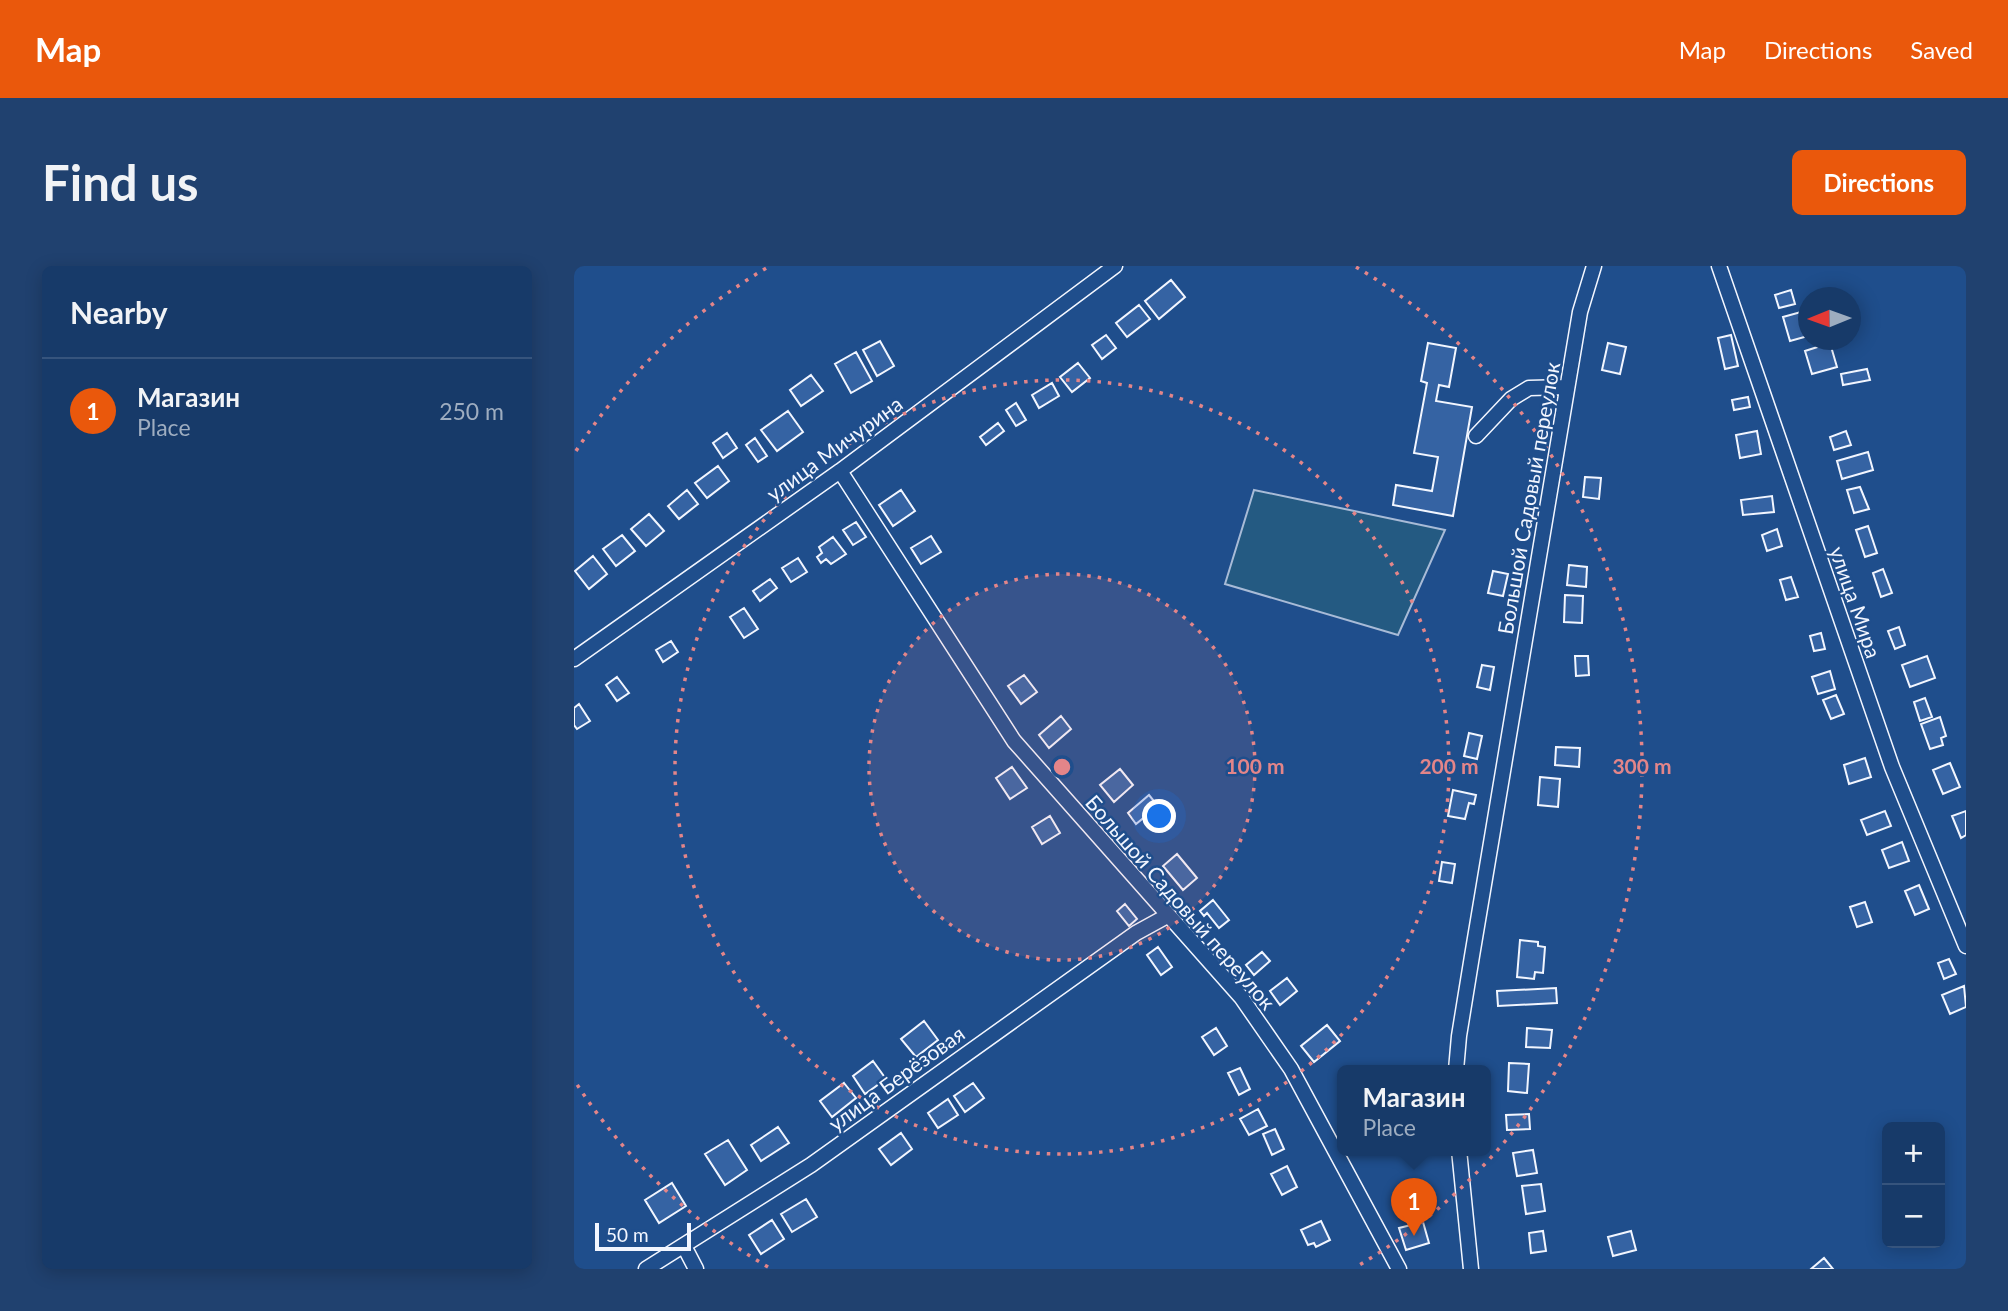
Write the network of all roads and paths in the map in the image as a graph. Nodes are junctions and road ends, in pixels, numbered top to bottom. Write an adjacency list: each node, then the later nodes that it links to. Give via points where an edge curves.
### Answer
1 (1115, 266): 6 (street, улица Мичурина)
2 (1594, 266): 4 (street, Большой Садовый переулок, via 1580,312)
3 (1719, 266): 9 (street, улица Мира, via 1892,767)
4 (1567, 387): 5 (street, via 1529,388 1511,399); 10 (street, Большой Садовый переулок)
5 (1476, 436)
6 (840, 471): 7 (street, улица Мичурина); 8 (street, Большой Садовый переулок, via 1014,741)
7 (574, 659)
8 (1167, 916): 11 (street, Большой Садовый переулок, via 1241,997 1291,1069); 14 (street, улица Берёзовая, via 1136,933 811,1165)
9 (1966, 946)
10 (1457, 1065)
11 (1337, 1154)
12 (1338, 1156): 17 (street, Большой Садовый переулок)
13 (1460, 1156): 18 (street)
14 (684, 1246): 15 (street, улица Берёзовая); 16 (street)
15 (646, 1269)
16 (696, 1269)
17 (1399, 1269)
18 (1471, 1269)

